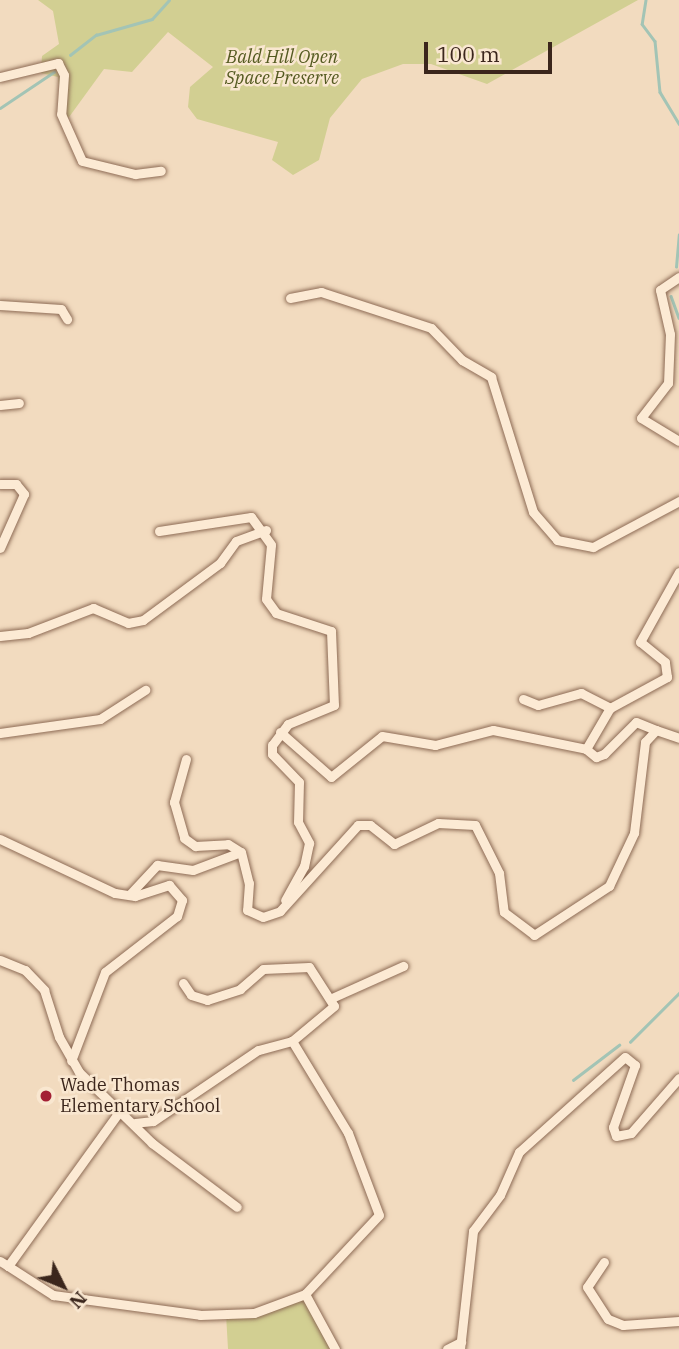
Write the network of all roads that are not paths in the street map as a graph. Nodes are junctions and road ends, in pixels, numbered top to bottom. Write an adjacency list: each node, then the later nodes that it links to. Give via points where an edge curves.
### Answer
1 (0, 77): 2 (street, via 58,63 64,75 61,114 82,161 135,174)
2 (161, 171)
3 (679, 277): 9 (street, via 660,289 670,334 668,383 641,418)
4 (290, 298): 11 (street, via 321,292 430,328 462,360 491,377 533,512 557,540 593,547)
5 (0, 305): 6 (street, via 61,309)
6 (67, 319)
7 (19, 403): 8 (street)
8 (0, 405)
9 (679, 441)
10 (0, 484): 14 (street, via 16,484 24,494)
11 (679, 501)
12 (265, 530): 13 (street, via 251,517); 16 (street, via 236,541 220,563 143,620 128,623 93,608 28,633); 21 (street, via 271,545 266,599 276,613 321,623 334,641 334,705)
13 (159, 531)
14 (0, 548)
15 (679, 572): 19 (street, via 640,642 665,662 667,677)
16 (0, 636)
17 (145, 690): 22 (street, via 100,719)
18 (523, 699): 19 (street, via 538,705 581,693)
19 (610, 708): 24 (street)
20 (656, 730): 23 (street); 24 (street, via 636,722 604,754 596,757); 29 (street, via 645,742 635,833 609,886 544,931 526,933 504,912 499,873 479,830 465,822 426,827 394,844 370,825 358,825)
21 (280, 732): 24 (street, via 331,777 382,736 435,745 493,730); 29 (street, via 272,754 299,782 298,822 309,843 304,866)
22 (0, 733)
23 (679, 738)
24 (586, 749)
25 (186, 759): 27 (street, via 174,803 184,838 195,846 228,844)
26 (0, 839): 28 (street)
27 (241, 852): 28 (street, via 200,869 157,865); 29 (street, via 250,883 247,910 263,917)
28 (130, 894): 35 (street, via 169,885 182,909 105,972)
29 (280, 911)
30 (0, 960): 35 (street, via 25,970 44,989)
31 (403, 965): 33 (street)
32 (183, 983): 33 (street, via 191,995 206,1000 240,989 263,969 309,967)
33 (334, 997): 34 (street, via 332,1010)
34 (292, 1041): 38 (street, via 258,1050 153,1121); 42 (street, via 348,1133 380,1212)
35 (71, 1061): 37 (street)
36 (679, 1079): 44 (street, via 631,1133 616,1136 613,1127 635,1065 625,1057 519,1152 500,1195 473,1231)
37 (119, 1112): 38 (street); 41 (street)
38 (135, 1123): 39 (street, via 152,1143)
39 (237, 1207)
40 (604, 1262): 43 (street, via 587,1287 608,1319 623,1325)
41 (4, 1264): 42 (street, via 53,1295 200,1315 254,1313)
42 (305, 1294): 45 (street)
43 (679, 1321)
44 (460, 1345): 46 (street)
45 (335, 1349)
46 (447, 1349)

